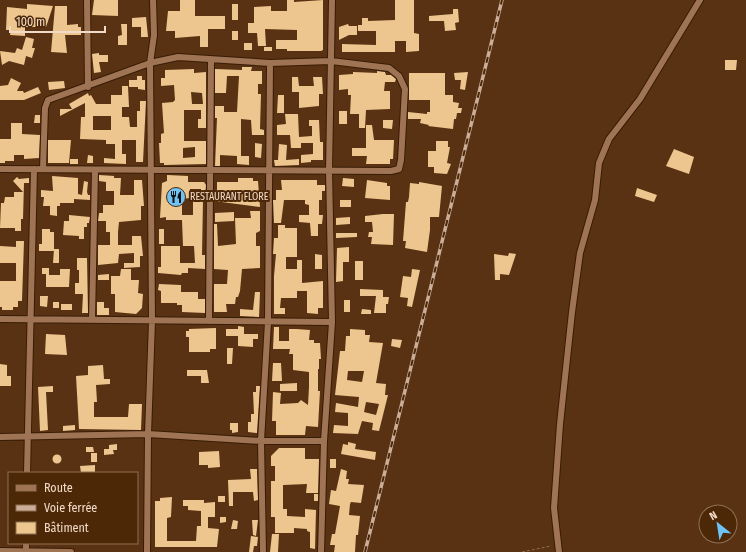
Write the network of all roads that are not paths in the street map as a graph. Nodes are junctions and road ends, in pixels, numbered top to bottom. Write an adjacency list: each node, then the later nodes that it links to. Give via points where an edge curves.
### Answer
1 (86, 0): 9 (street)
2 (153, 0): 7 (street, via 154,35)
3 (332, 0): 6 (street)
4 (700, 0): 37 (street, via 640,99 608,139 599,163 594,200 580,254 560,424 554,508)
5 (211, 61): 7 (street, via 178,57); 8 (street); 15 (street)
6 (331, 61): 8 (street); 16 (street); 16 (street, via 389,68 399,76 405,89 399,169)
7 (150, 63): 9 (street); 14 (street)
8 (270, 63): 17 (street)
9 (88, 87): 12 (street, via 48,100 46,103)
10 (0, 169): 11 (street)
11 (34, 169): 12 (street); 19 (street)
12 (43, 169): 13 (street)
13 (95, 170): 14 (street); 20 (street)
14 (152, 170): 15 (street); 21 (street)
15 (210, 170): 17 (street); 22 (street)
16 (328, 170): 17 (street); 24 (street)
17 (269, 171): 23 (street)
18 (0, 319): 19 (street)
19 (31, 319): 20 (street); 27 (street)
20 (92, 320): 21 (street)
21 (152, 320): 22 (street); 25 (street)
22 (209, 320): 23 (street)
23 (268, 322): 24 (street); 28 (street)
24 (332, 322): 29 (street)
25 (148, 434): 27 (street); 28 (street); 34 (street)
26 (0, 436): 27 (street)
27 (28, 436): 30 (street)
28 (261, 441): 29 (street); 35 (street)
29 (324, 441): 36 (street)
30 (27, 472)
31 (0, 551): 32 (street)
32 (26, 551): 33 (street)
33 (71, 552)
34 (147, 552)
35 (263, 552)
36 (321, 552)
37 (559, 552)

